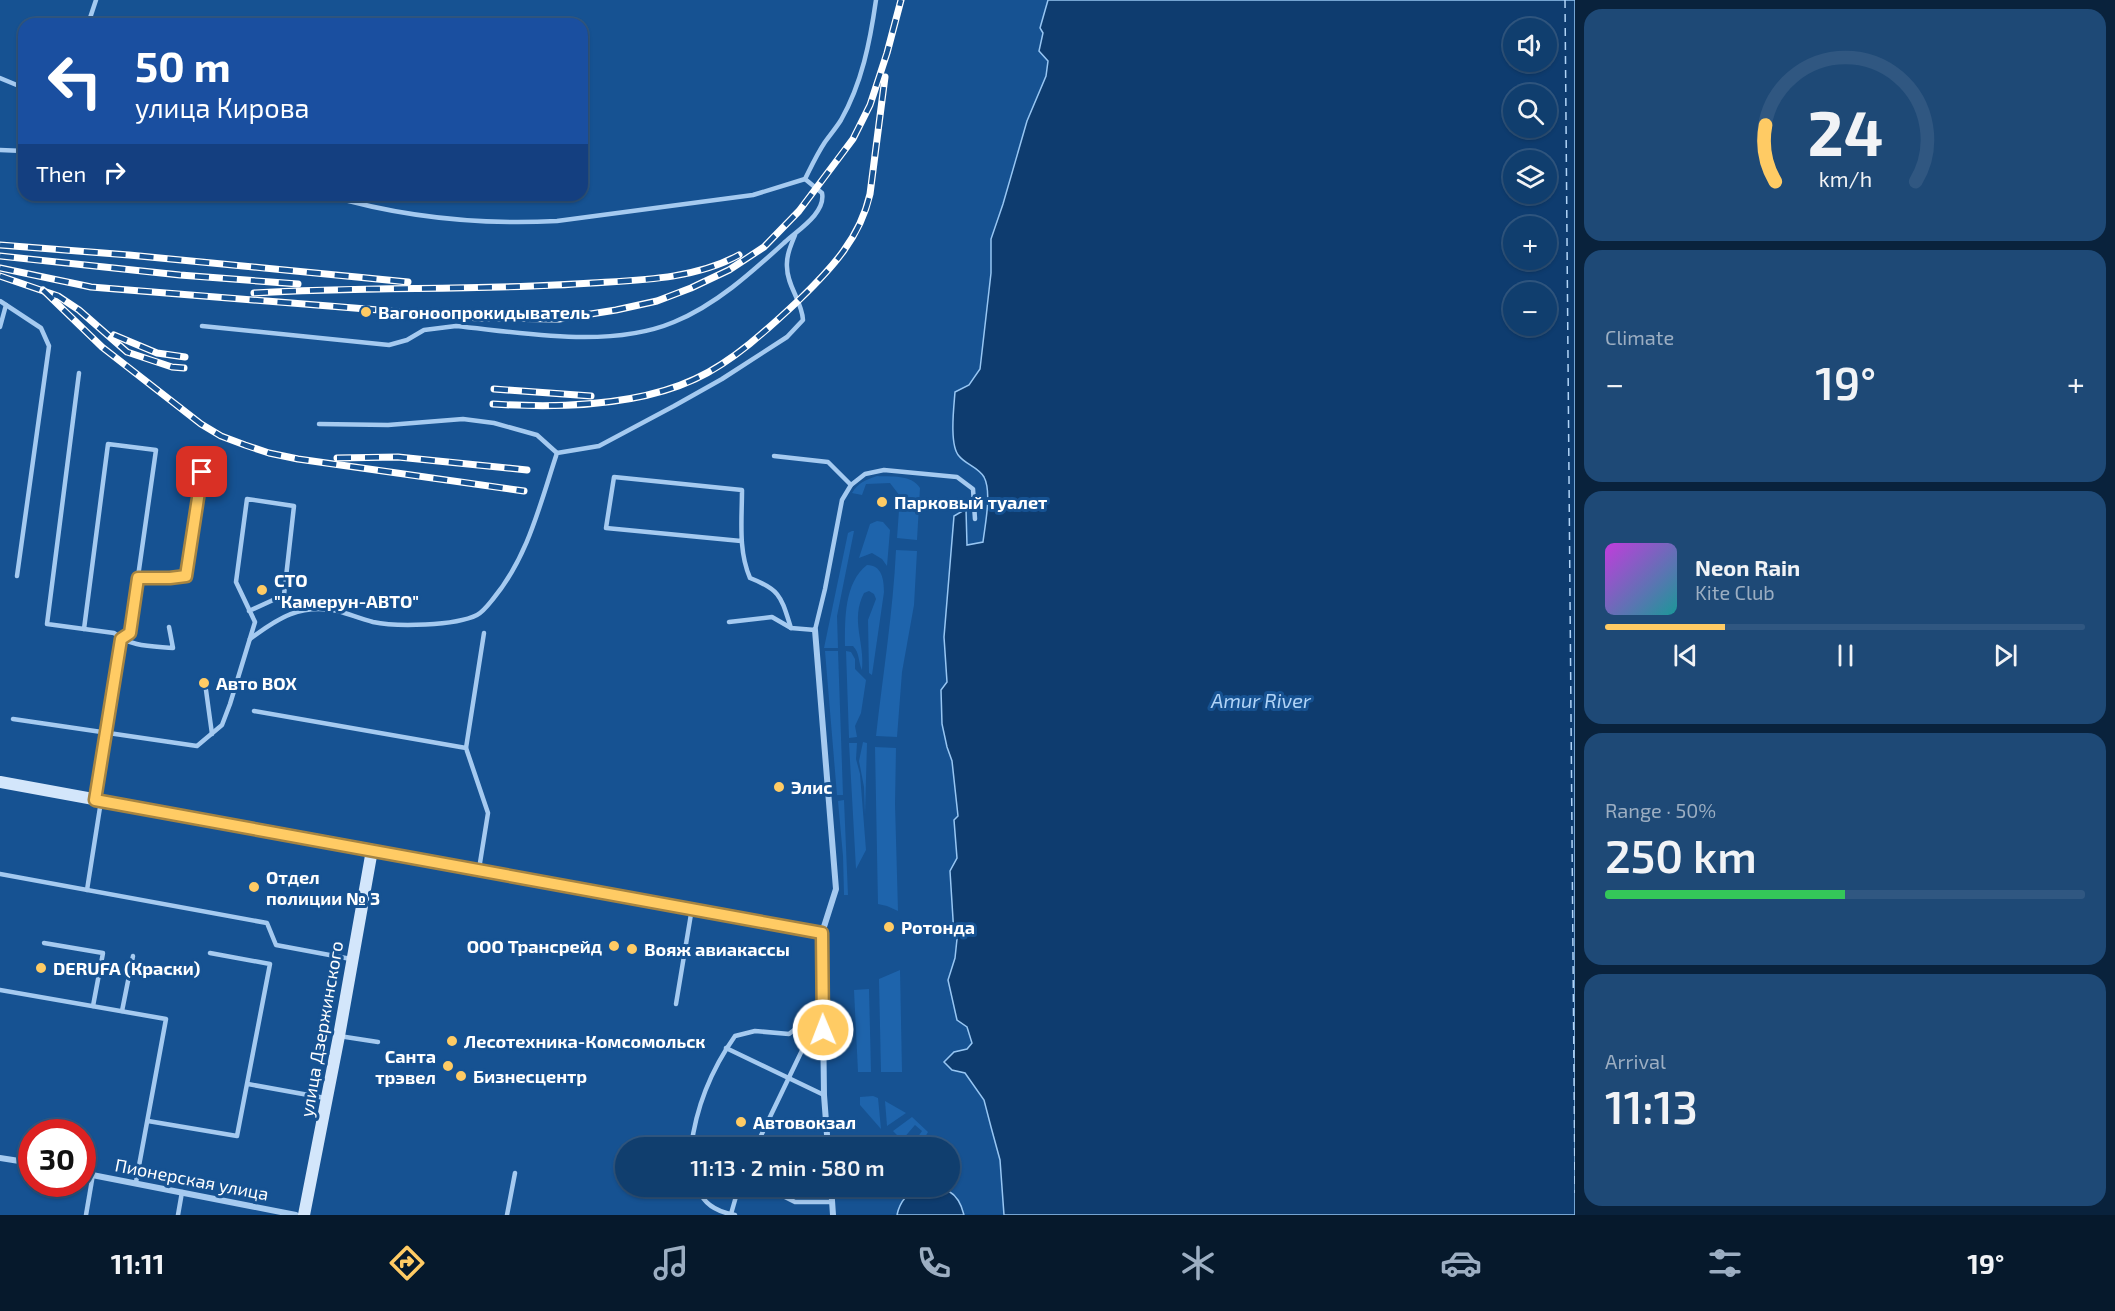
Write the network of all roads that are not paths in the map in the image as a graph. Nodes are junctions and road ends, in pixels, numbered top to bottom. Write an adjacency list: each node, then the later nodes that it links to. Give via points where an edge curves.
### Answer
1 (96, 0): 3 (lane)
2 (876, 0): 8 (lane, via 870,38 853,95)
3 (90, 18)
4 (0, 78): 5 (lane)
5 (18, 86)
6 (0, 150): 7 (lane)
7 (18, 151)
8 (805, 179): 9 (lane, via 753,195 526,222 413,214); 10 (lane, via 822,193 823,199 816,213)
9 (348, 201)
10 (796, 232): 13 (lane, via 759,266 700,309 672,323 626,335 578,338 456,326 424,330 389,345); 18 (lane, via 786,267 803,310 803,321 787,337 722,380 599,446)
11 (0, 301): 12 (lane)
12 (6, 305): 14 (lane); 23 (lane, via 41,328 49,346)
13 (202, 326)
14 (0, 327)
15 (80, 373): 29 (lane, via 47,624)
16 (319, 424): 18 (lane, via 463,419 537,435)
17 (205, 451): 24 (lane, via 186,576)
18 (557, 453): 33 (lane, via 524,548 502,588 477,615 439,624 390,625 311,609 293,612)
19 (774, 456): 20 (lane, via 828,462)
20 (851, 485): 21 (lane, via 865,474 884,470 957,477 973,489); 30 (lane, via 842,500)
21 (975, 519)
22 (741, 541): 22 (lane, via 742,490 614,477 606,528); 28 (lane, via 750,579 771,586 783,602)
23 (17, 576)
24 (138, 578): 29 (lane, via 156,450 108,444); 32 (lane, via 130,633)
25 (249, 611): 25 (lane, via 236,582 247,499 294,506 284,595); 33 (lane, via 255,622)
26 (729, 622): 28 (lane, via 772,617)
27 (169, 627): 32 (lane, via 173,648)
28 (791, 628): 30 (lane)
29 (84, 629): 32 (lane, via 114,633)
30 (815, 630): 47 (street, via 836,889)
31 (484, 633): 39 (lane)
32 (121, 639): 37 (lane)
33 (250, 639): 38 (lane, via 222,725)
34 (206, 690): 38 (lane)
35 (254, 711): 39 (lane)
36 (13, 719): 37 (lane)
37 (106, 733): 38 (lane, via 197,746); 41 (lane)
38 (212, 734)
39 (466, 748): 43 (lane, via 488,813)
40 (0, 782): 41 (main road)
41 (98, 800): 42 (main road); 45 (lane)
42 (372, 850): 43 (street); 51 (main road, улица Дзержинского)
43 (479, 870): 46 (street)
44 (0, 873): 45 (lane)
45 (87, 890): 51 (lane, via 267,923 276,945)
46 (692, 908): 47 (street); 53 (lane)
47 (822, 933): 55 (street)
48 (44, 943): 54 (lane, via 103,953)
49 (210, 953): 61 (lane, via 270,963)
50 (133, 956): 56 (lane)
51 (353, 959): 57 (main road, улица Дзержинского)
52 (0, 990): 54 (lane)
53 (676, 1004)
54 (93, 1006): 56 (lane)
55 (822, 1008): 59 (lane, via 789,1034 754,1031 735,1036); 60 (lane); 62 (street)
56 (122, 1011): 64 (lane, via 166,1019)
57 (339, 1036): 58 (lane); 63 (main road, улица Дзержинского)
58 (378, 1042)
59 (726, 1048): 60 (lane); 65 (lane, via 701,1100)
60 (787, 1077): 62 (lane); 66 (lane)
61 (248, 1084): 63 (lane); 64 (lane, via 237,1136)
62 (824, 1095): 67 (street)
63 (327, 1098): 83 (main road, улица Дзержинского)
64 (148, 1121): 72 (lane)
65 (692, 1137)
66 (760, 1137)
67 (827, 1137)
68 (0, 1158): 69 (street)
69 (18, 1161)
70 (515, 1173): 84 (lane)
71 (96, 1175): 72 (street, Пионерская улица)
72 (136, 1182): 73 (street, Пионерская улица)
73 (182, 1192): 81 (lane); 82 (street, Пионерская улица)
74 (89, 1197): 80 (lane)
75 (701, 1197): 85 (lane, via 708,1205)
76 (737, 1197): 85 (lane)
77 (785, 1197): 79 (lane, via 795,1202)
78 (832, 1197): 79 (street)
79 (832, 1202): 86 (street)
80 (86, 1215)
81 (178, 1215)
82 (296, 1215)
83 (304, 1215)
84 (507, 1215)
85 (733, 1215)
86 (834, 1215)

